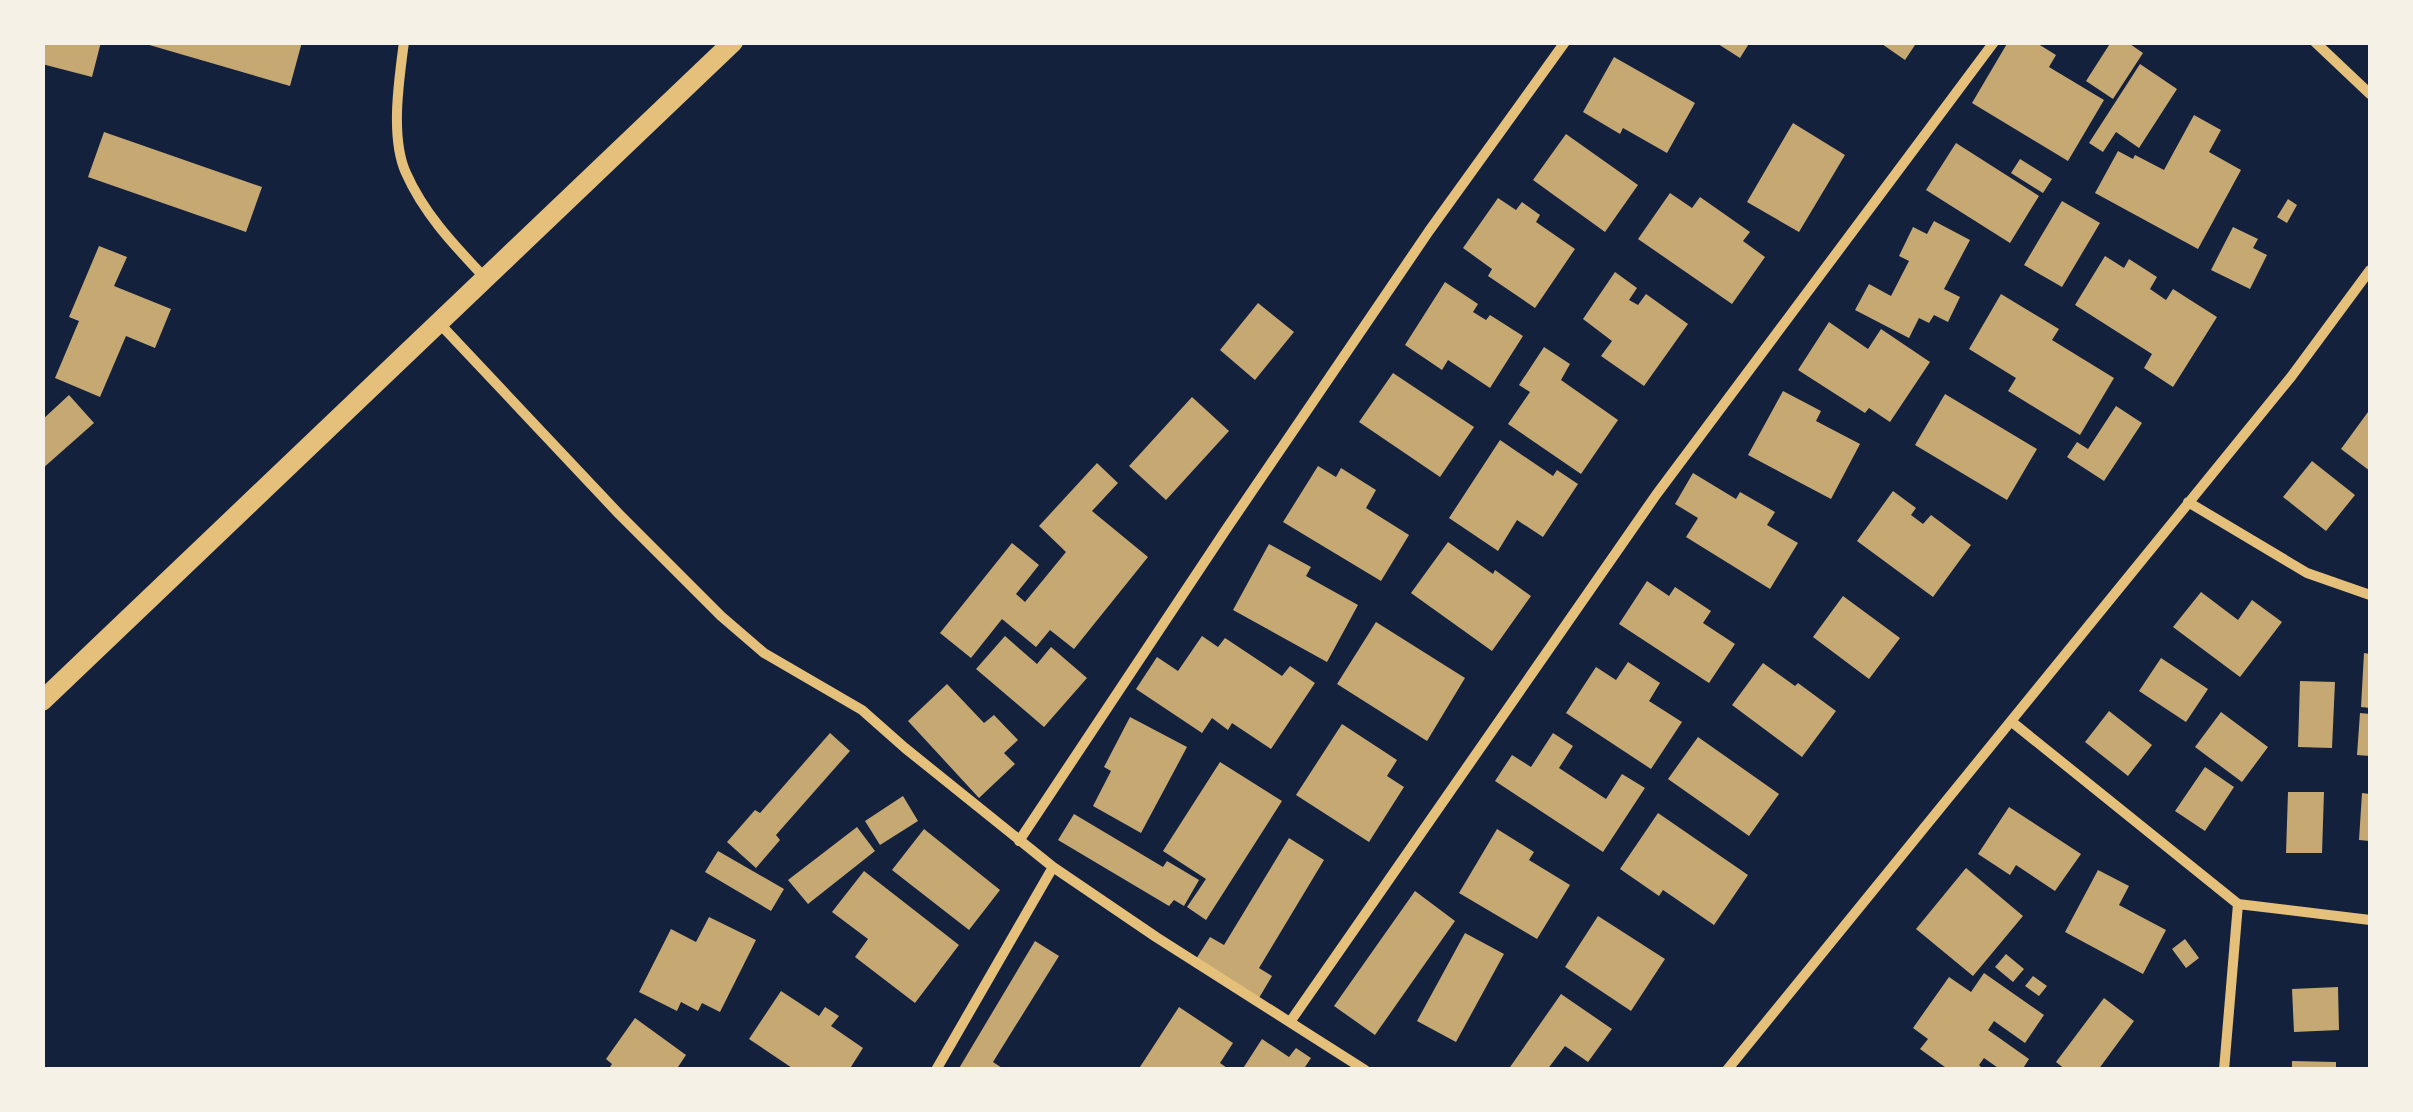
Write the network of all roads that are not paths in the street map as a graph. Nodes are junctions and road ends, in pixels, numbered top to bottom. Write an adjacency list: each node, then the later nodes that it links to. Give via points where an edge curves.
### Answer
1 (404, 42): 8 (street, via 398,90 404,171 439,229)
2 (733, 42): 8 (main road)
3 (1565, 42): 14 (street, via 1428,232)
4 (1994, 42): 18 (street, via 1656,494)
5 (2314, 42): 6 (street)
6 (2370, 94)
7 (2370, 270): 10 (street)
8 (486, 278): 9 (main road)
9 (440, 324): 12 (main road); 14 (street, via 721,616 764,652 862,710)
10 (2188, 502): 11 (street, via 2307,573); 13 (street)
11 (2370, 595)
12 (42, 701)
13 (2012, 722): 16 (street); 21 (street)
14 (1019, 840): 15 (street)
15 (1053, 867): 18 (street); 19 (street)
16 (2238, 904): 17 (street); 22 (street)
17 (2370, 920)
18 (1290, 1022): 20 (street)
19 (936, 1070)
20 (1365, 1070)
21 (1727, 1070)
22 (2224, 1070)

